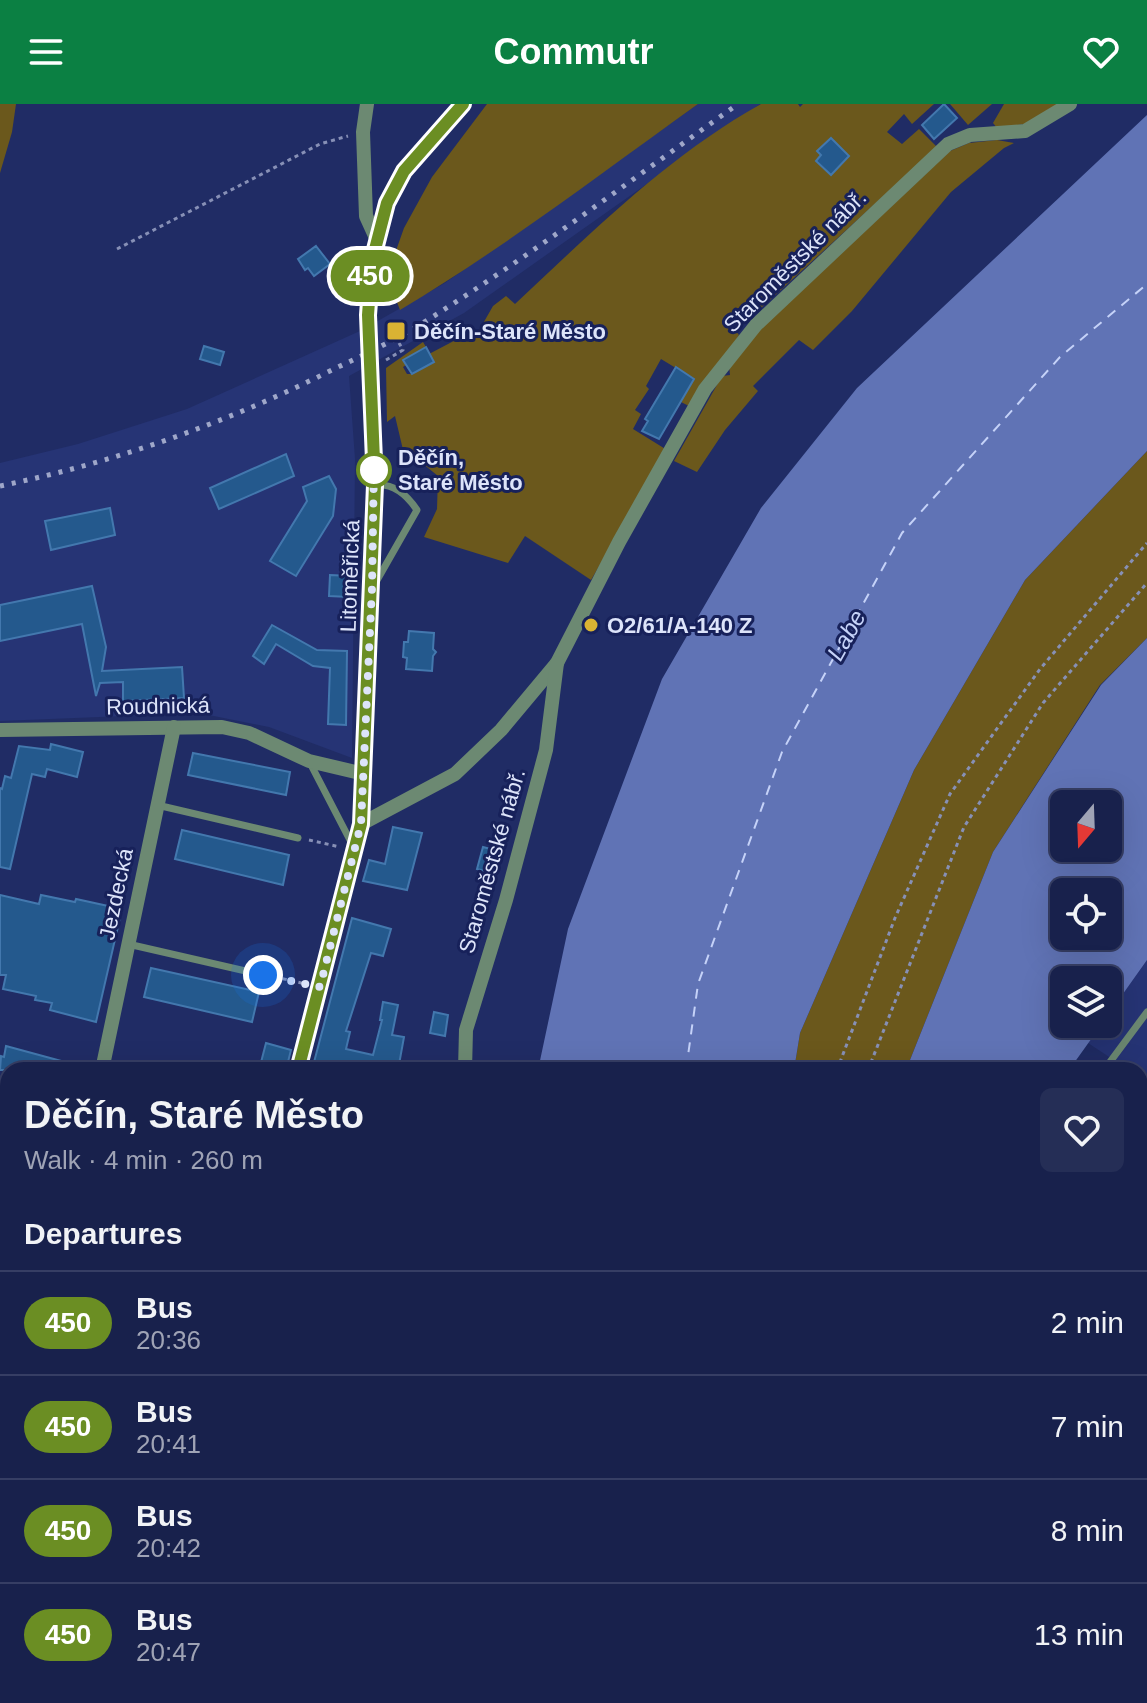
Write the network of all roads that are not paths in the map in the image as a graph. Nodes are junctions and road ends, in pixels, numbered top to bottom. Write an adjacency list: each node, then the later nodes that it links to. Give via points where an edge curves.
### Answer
1 (367, 104): 4 (street, via 366,216)
2 (463, 104): 4 (main road, Litoměřická, via 404,171)
3 (1070, 104): 7 (street, Staroměstské nábř., via 1025,131 970,135 948,144 756,325 705,389)
4 (376, 238): 5 (main road, Litoměřická, via 368,315)
5 (375, 485): 6 (main road, Litoměřická); 6 (lane, via 386,484 409,497 417,510)
6 (372, 588): 11 (main road, Litoměřická)
7 (557, 663): 13 (street, Staroměstské nábř., via 501,730 455,774); 21 (street, Staroměstské nábř., via 546,750 466,1030)
8 (174, 727): 9 (street, Roudnická); 10 (street, Roudnická, via 249,733); 12 (street, Jezdecká)
9 (0, 730)
10 (309, 761): 11 (street, Roudnická); 15 (lane)
11 (364, 774): 13 (main road, Litoměřická)
12 (157, 805): 14 (lane); 16 (street, Jezdecká)
13 (361, 824): 15 (main road, Litoměřická)
14 (298, 838)
15 (356, 851): 20 (main road, Litoměřická)
16 (128, 944): 17 (lane); 19 (street, Jezdecká)
17 (263, 975)
18 (1147, 1012): 22 (lane)
19 (104, 1062)
20 (300, 1062)
21 (465, 1062)
22 (1110, 1062)

